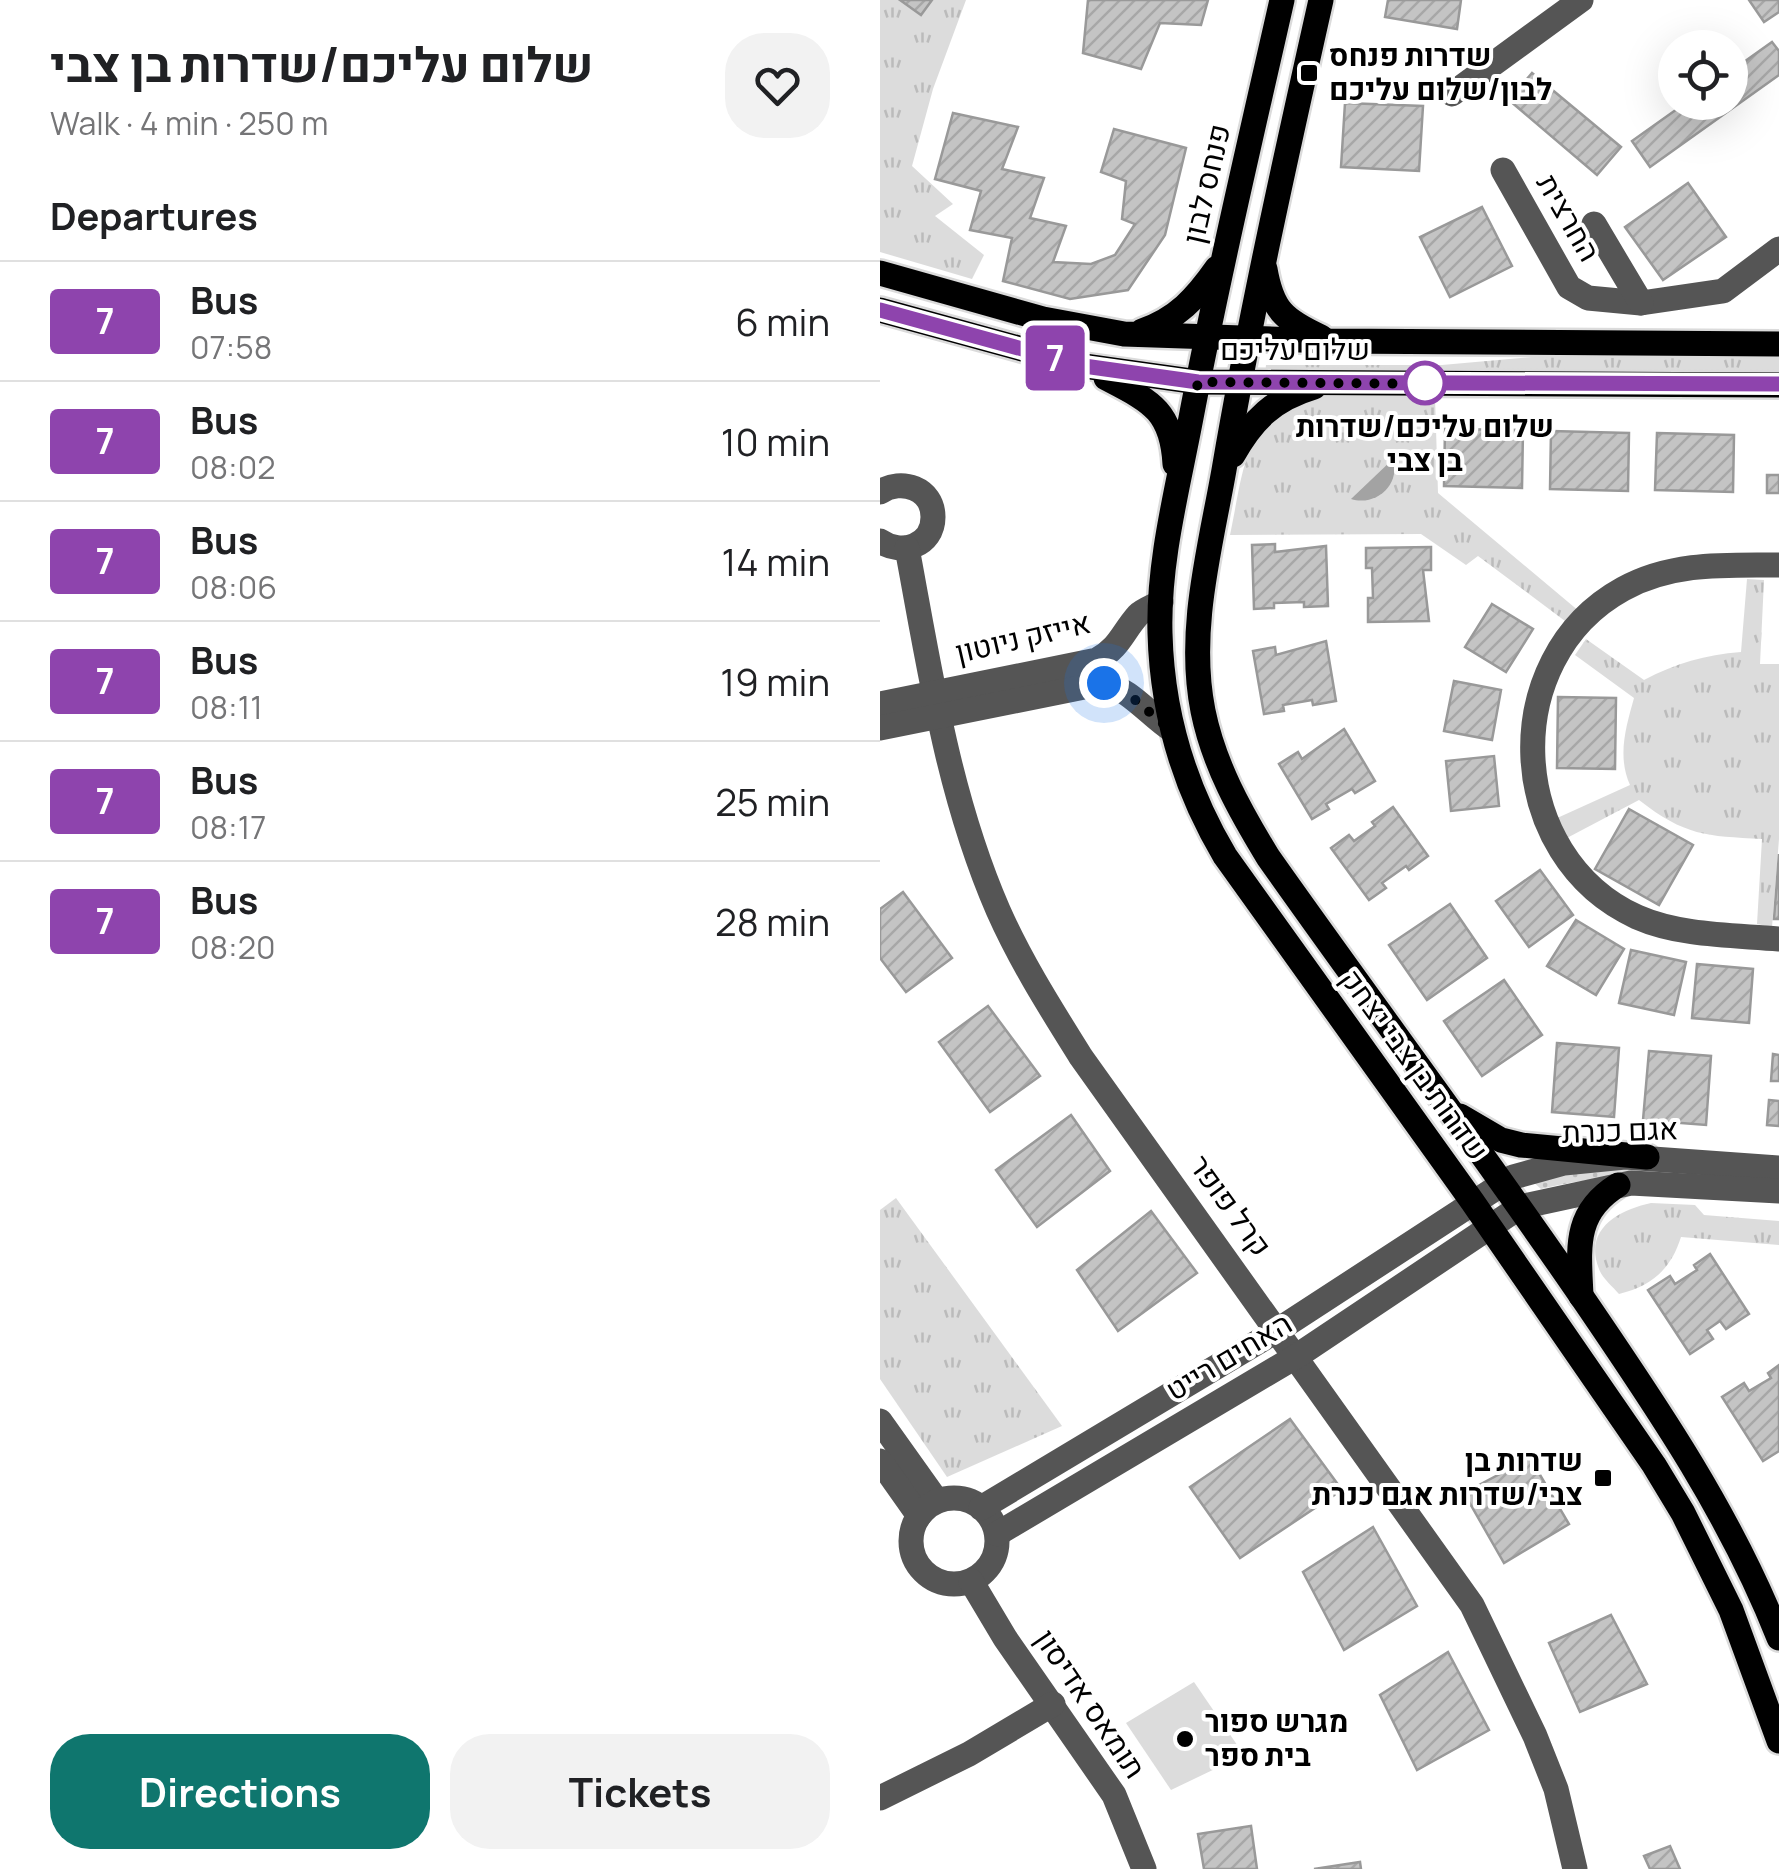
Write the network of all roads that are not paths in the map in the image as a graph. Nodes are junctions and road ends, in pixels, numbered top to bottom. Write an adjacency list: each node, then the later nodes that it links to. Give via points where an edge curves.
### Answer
1 (1282, 0): 8 (main road, פנחס לבון)
2 (1321, 0): 9 (main road)
3 (1581, 0): 4 (street)
4 (1452, 94)
5 (1503, 170): 11 (street, החרצית, via 1569,286 1588,298)
6 (1594, 224): 11 (street, החרצית)
7 (1779, 249): 11 (street, החרצית, via 1723,291)
8 (1223, 260): 13 (main road, via 1180,312); 14 (main road, פנחס לבון)
9 (1263, 260): 15 (main road); 16 (main road, via 1278,311)
10 (880, 273): 13 (main road, שלום עליכם, via 1043,319)
11 (1641, 303)
12 (880, 310): 18 (main road, שלום עליכם)
13 (1124, 334): 14 (main road, שלום עליכם)
14 (1206, 337): 15 (main road, שלום עליכם); 20 (main road, פנחס לבון)
15 (1246, 339): 16 (main road, שלום עליכם); 19 (main road)
16 (1330, 342): 17 (main road, שלום עליכם)
17 (1779, 344)
18 (1084, 366): 20 (main road, שלום עליכם); 25 (main road, via 1158,408 1174,451)
19 (1238, 381): 20 (main road, שלום עליכם); 21 (main road, שלום עליכם); 23 (main road, שדרות בן צבי יצחק)
20 (1198, 382): 25 (main road, שדרות בן צבי יצחק)
21 (1327, 383): 22 (main road, שלום עליכם); 23 (main road, via 1292,394 1259,416)
22 (1779, 384)
23 (1223, 473): 35 (main road, שדרות בן צבי יצחק, via 1198,638 1212,747 1268,857)
24 (880, 492): 27 (street, via 913,487 931,505 931,529)
25 (1176, 497): 29 (main road, שדרות בן צבי יצחק)
26 (880, 542): 27 (street)
27 (907, 548): 30 (street, קרל פופר)
28 (1779, 566): 34 (street, via 1692,566 1644,579 1607,599 1566,640 1544,680 1533,760 1547,829 1574,868 1612,903 1655,924)
29 (1161, 602): 30 (street, אייזק ניוטון, via 1139,614 1128,634 1097,660); 33 (main road, שדרות בן צבי יצחק)
30 (936, 703): 31 (street, אייזק ניוטון); 32 (street, אייזק ניוטון); 33 (street, אייזק ניוטון, via 1104,683 1126,692); 45 (street, קרל פופר, via 973,845 1035,984)
31 (880, 704)
32 (880, 728)
33 (1172, 730): 41 (main road, שדרות בן צבי יצחק, via 1188,784 1225,856)
34 (1779, 939)
35 (1448, 1107): 36 (main road, via 1520,1146); 38 (main road, שדרות בן צבי יצחק)
36 (1648, 1157): 37 (street, אגם כנרת); 38 (street, אגם כנרת, via 1564,1163)
37 (1779, 1168)
38 (1502, 1182): 41 (street, אגם כנרת); 42 (main road, שדרות בן צבי יצחק)
39 (1618, 1185): 40 (street, אגם כנרת); 42 (street, אגם כנרת); 44 (main road, via 1602,1195 1584,1222)
40 (1779, 1191)
41 (1472, 1201): 43 (main road, שדרות בן צבי יצחק); 45 (street, האחים רייט)
42 (1520, 1207): 43 (street, אגם כנרת); 44 (main road, שדרות בן צבי יצחק)
43 (1490, 1228): 46 (street, האחים רייט); 55 (main road, שדרות בן צבי יצחק, via 1683,1512 1731,1610)
44 (1581, 1296): 53 (main road, שדרות בן צבי יצחק, via 1710,1490)
45 (1278, 1330): 46 (street, קרל פופר); 49 (street, האחים רייט)
46 (1297, 1356): 51 (street, האחים רייט); 58 (street, קרל פופר, via 1472,1605 1535,1736)
47 (880, 1421): 50 (street)
48 (880, 1460): 50 (street)
49 (981, 1508): 50 (street, via 955,1497); 51 (street)
50 (928, 1509): 52 (street, via 911,1540 914,1557 937,1581)
51 (996, 1534): 52 (street, via 994,1558)
52 (971, 1581): 54 (street, תומאס אדיסון)
53 (1779, 1638)
54 (1053, 1704): 56 (street); 57 (street, תומאס אדיסון, via 1114,1795)
55 (1779, 1741)
56 (880, 1798)
57 (1144, 1869)
58 (1575, 1869)

